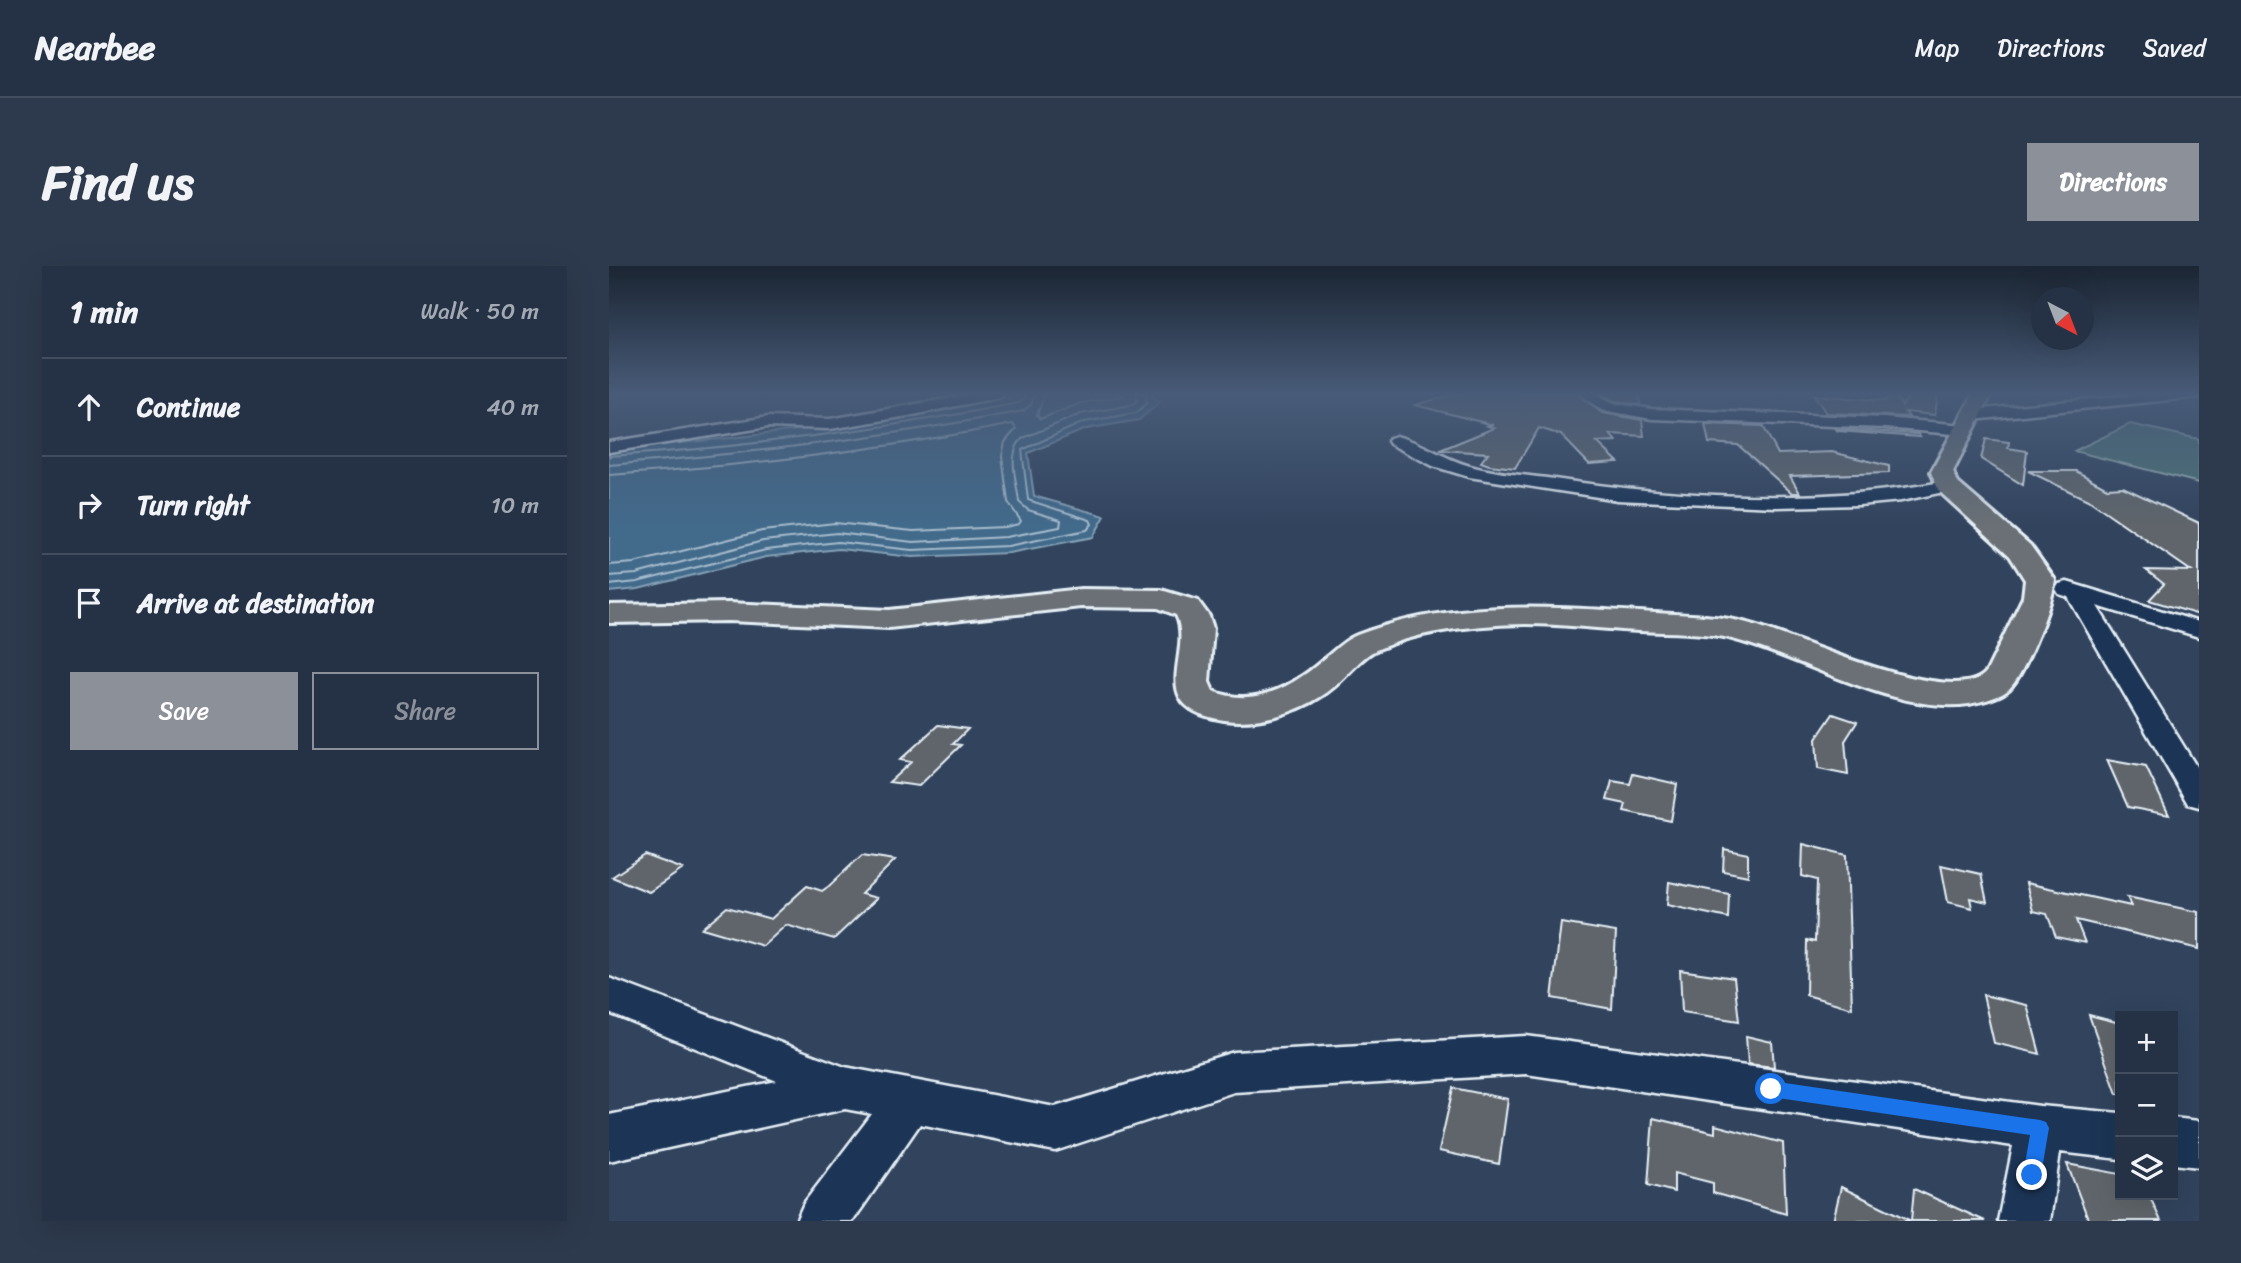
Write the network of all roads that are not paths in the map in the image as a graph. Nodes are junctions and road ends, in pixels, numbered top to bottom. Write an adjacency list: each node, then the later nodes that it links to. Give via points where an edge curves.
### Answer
1 (669, 438): 4 (street)
2 (1960, 438): 5 (highway, via 1942,472)
3 (1396, 441): 5 (street, via 1469,472 1638,496 1859,499)
4 (609, 447)
5 (1947, 486): 6 (highway, via 2020,551)
6 (2040, 580): 7 (street); 8 (highway, via 2038,597 1996,683 1969,693 1938,694 1887,683 1742,631 1526,615 1478,617 1397,631 1361,645 1298,695 1240,710 1201,698 1192,681 1197,628 1193,616 1187,608 1161,599 1081,598 890,619 729,612)
7 (2076, 592): 9 (street); 10 (street)
8 (609, 614)
9 (2199, 630)
10 (2199, 797)
11 (609, 995): 12 (street)
12 (845, 1088): 13 (street); 16 (street)
13 (910, 1100): 14 (street, via 1055,1129 1234,1072 1526,1055); 19 (street)
14 (2040, 1128): 15 (street); 20 (street)
15 (2115, 1136)
16 (609, 1138)
17 (2178, 1141): 18 (street)
18 (2199, 1143)
19 (822, 1221)
20 (2024, 1221)

